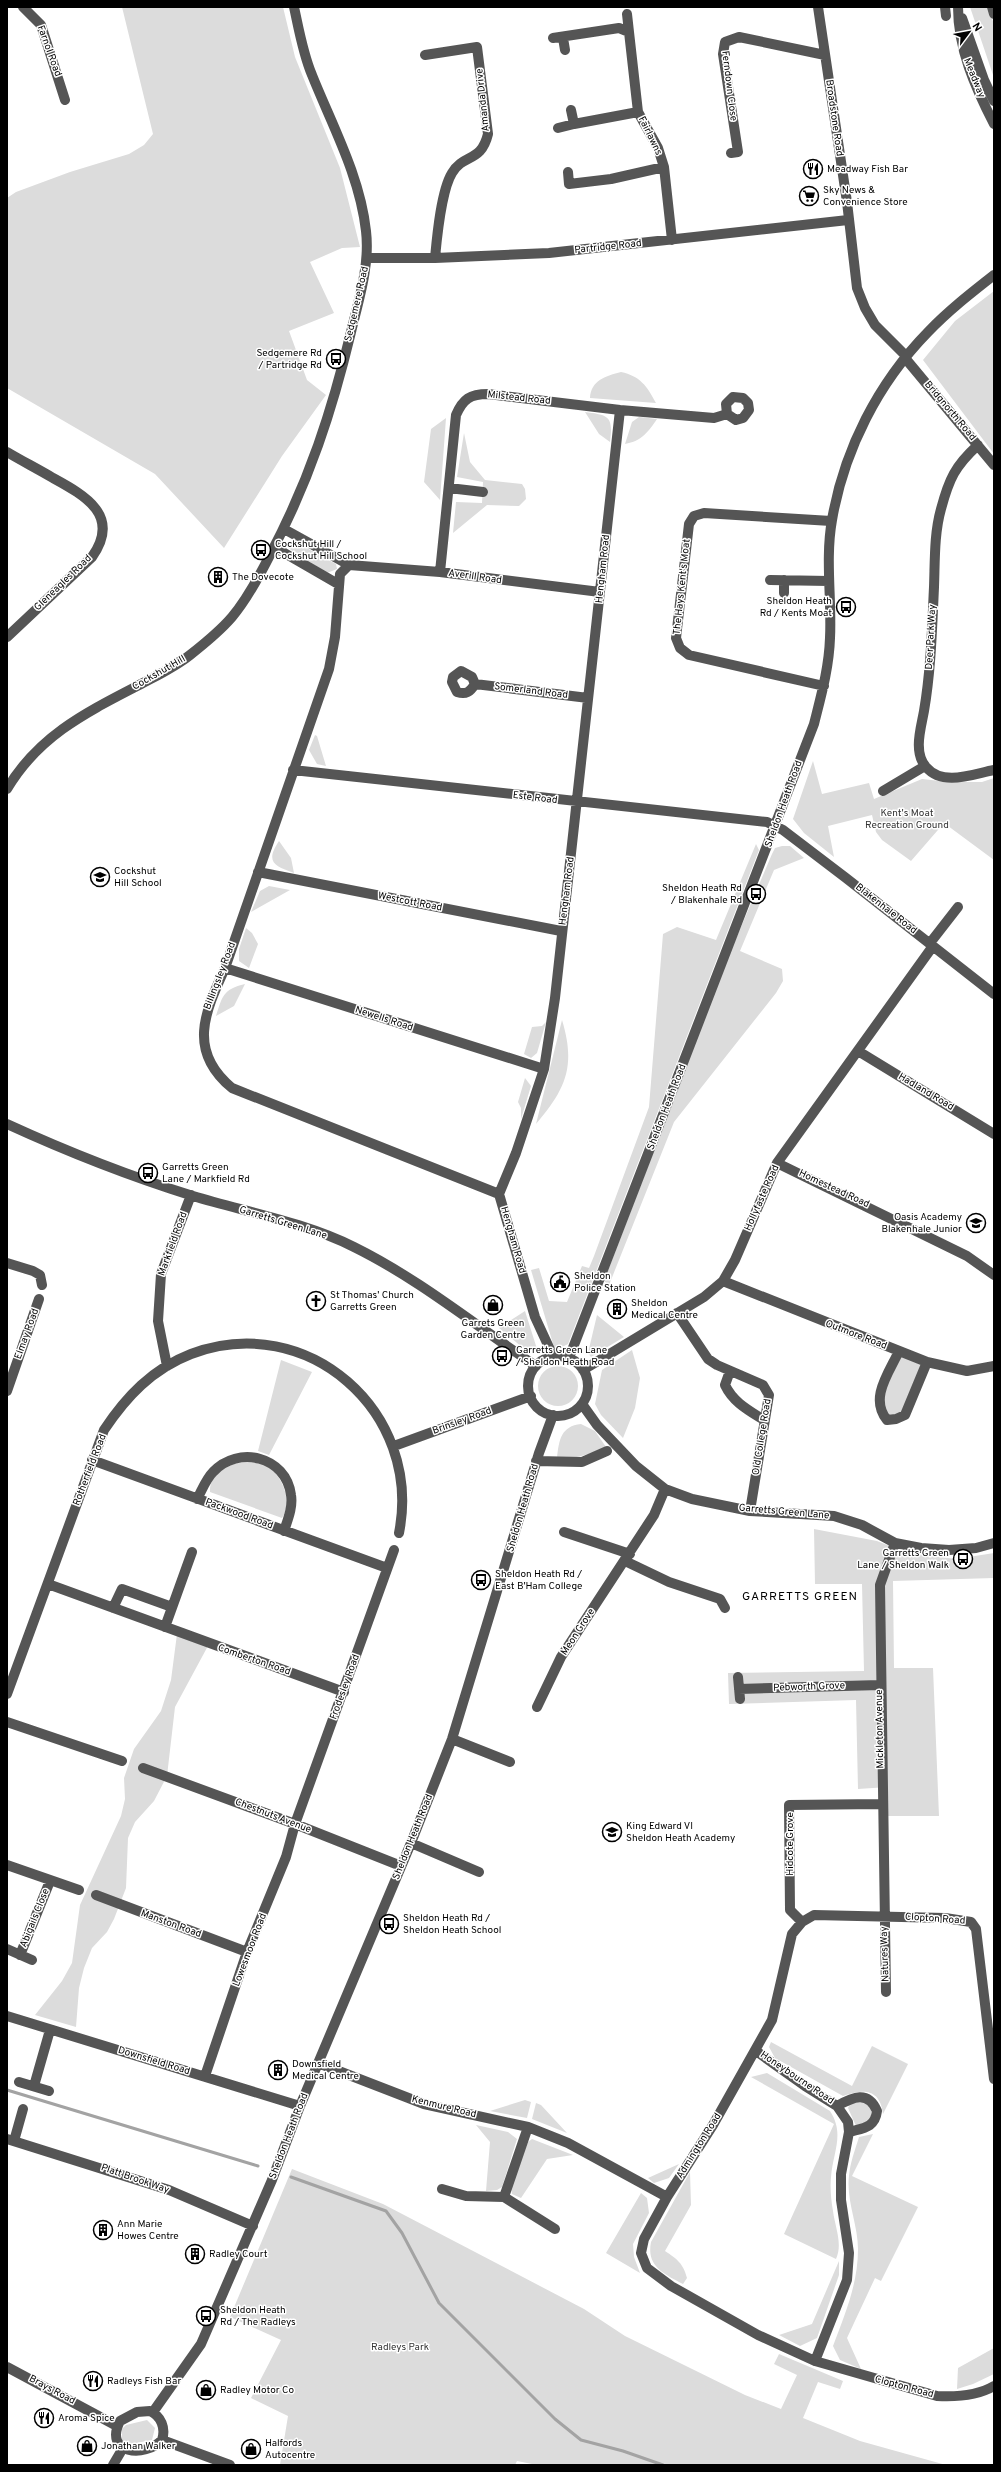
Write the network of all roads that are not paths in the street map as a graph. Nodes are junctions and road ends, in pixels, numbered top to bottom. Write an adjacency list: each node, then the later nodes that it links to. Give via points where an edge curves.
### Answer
1 (23, 7): 12 (street, Farnol Road, via 41,25)
2 (294, 7): 24 (street, Sedgemere Road, via 311,72 345,155 362,209)
3 (818, 7): 11 (street, Broadstone Road)
4 (958, 7): 13 (street, Meadway); 17 (street, Meadway, via 958,22 965,59)
5 (992, 7): 7 (street)
6 (627, 14): 8 (street, Fairlawns)
7 (994, 14)
8 (629, 32): 9 (street, via 619,28 558,38); 15 (street, Fairlawns)
9 (565, 50)
10 (425, 55): 25 (street, Amanda Drive, via 477,47 488,134 482,150 460,163 451,174 437,233)
11 (825, 55): 19 (street, Ferndown Close, via 739,37 725,42 723,54 738,152); 22 (street, Broadstone Road)
12 (65, 100)
13 (994, 101)
14 (571, 110): 16 (street)
15 (638, 112): 16 (street); 20 (street, Fairlawns, via 658,148)
16 (574, 124): 18 (street)
17 (994, 124)
18 (558, 128)
19 (731, 153)
20 (664, 167): 21 (street, via 612,179 569,184); 23 (street, Fairlawns)
21 (568, 172)
22 (848, 220): 23 (street, Partridge Road); 27 (street, Broadstone Road, via 857,288 865,308 875,325)
23 (672, 240): 25 (street, Partridge Road, via 549,253)
24 (367, 258): 25 (street, Partridge Road); 36 (street, Sedgemere Road, via 332,409 310,470)
25 (436, 258)
26 (994, 275): 27 (street, Sheldon Heath Road, via 946,314)
27 (905, 357): 30 (street, Bridgnorth Road); 35 (street, Sheldon Heath Road, via 867,415 847,461)
28 (620, 410): 29 (street, Milstead Road, via 701,418); 33 (street, Milstead Road, via 488,394 467,397 456,415); 44 (street, Hengham Road)
29 (727, 414)
30 (978, 445): 32 (street, Bridgnorth Road); 50 (street, Deer Park Way, via 959,462 940,509 935,548 931,669 918,742)
31 (7, 452): 46 (street, Gleneagles Road, via 84,496 99,512 103,527 100,545 92,557)
32 (994, 465)
33 (449, 488): 34 (street); 39 (street, Milstead Road)
34 (483, 492)
35 (831, 521): 42 (street, Sheldon Heath Road); 48 (street, The Hays Kent's Moat, via 704,513 694,516 689,524 676,638 680,648 689,655)
36 (284, 529): 37 (street, Cockshut Hill); 38 (street, Averill Road)
37 (274, 547): 43 (street); 53 (street, Cockshut Hill, via 255,583 232,617 199,648 174,667 81,716 51,736 19,768)
38 (349, 565): 39 (street, Averill Road); 43 (street, via 340,574)
39 (440, 572): 44 (street, Averill Road)
40 (770, 580): 41 (street)
41 (784, 580): 42 (street); 45 (street)
42 (829, 581): 48 (street, Sheldon Heath Road, via 830,638)
43 (338, 584): 51 (street, Billingsley Road, via 335,637 329,669)
44 (600, 592): 49 (street, Hengham Road)
45 (784, 593)
46 (7, 637)
47 (475, 684): 49 (street, Somerland Road)
48 (824, 686): 56 (street, Sheldon Heath Road, via 814,724)
49 (588, 698): 55 (street, Hengham Road)
50 (925, 766): 52 (street, via 935,775 953,779); 54 (street)
51 (293, 770): 55 (street, Este Road); 57 (street, Billingsley Road)
52 (994, 770)
53 (7, 789)
54 (883, 791)
55 (578, 803): 56 (street, Este Road, via 767,822); 59 (street, Hengham Road)
56 (776, 826): 60 (street, Blakenhale Road); 78 (street, Sheldon Heath Road)
57 (258, 872): 59 (street, Westcott Road); 61 (street, Billingsley Road)
58 (958, 907): 60 (street, Hollyfaste Road)
59 (562, 931): 64 (street, Hengham Road)
60 (932, 944): 62 (street, Blakenhale Road); 63 (street, Hollyfaste Road)
61 (224, 968): 64 (street, Newells Road); 68 (street, Billingsley Road, via 206,1010 203,1027 204,1044 210,1061 225,1082 240,1092)
62 (994, 994)
63 (858, 1051): 66 (street, Hadland Road); 67 (street, Hollyfaste Road)
64 (544, 1069): 68 (street, Hengham Road, via 516,1153)
65 (7, 1124): 69 (street, Garretts Green Lane, via 83,1157)
66 (994, 1134)
67 (778, 1163): 71 (street, Homestead Road, via 967,1256); 72 (street, Hollyfaste Road, via 735,1260)
68 (499, 1194): 77 (street, Hengham Road, via 535,1317)
69 (191, 1195): 80 (street, Markfield Road, via 160,1274 158,1321); 81 (street, Garretts Green Lane, via 298,1226 354,1247 403,1275)
70 (7, 1263): 73 (street, via 40,1275)
71 (994, 1274)
72 (723, 1281): 75 (street, Hollyfaste Road, via 704,1297); 76 (street, Outmore Road)
73 (42, 1285)
74 (40, 1299): 85 (street, Elmay Road)
75 (677, 1313): 83 (street, Hollyfaste Road); 84 (street, Old College Road, via 708,1359)
76 (899, 1351): 79 (street, Outmore Road); 79 (street, via 878,1398 880,1411 887,1420 905,1415)
77 (553, 1356): 78 (street); 81 (street)
78 (569, 1358): 83 (street)
79 (927, 1362): 82 (street, Outmore Road, via 967,1371)
80 (167, 1366): 90 (street, Rotherfield Road, via 190,1354 235,1344 272,1346 316,1360 350,1382 369,1401); 92 (street, Rotherfield Road, via 143,1382 121,1405 104,1430)
81 (536, 1366): 86 (street, via 529,1384)
82 (994, 1366)
83 (583, 1370): 87 (street, via 588,1388)
84 (730, 1371): 89 (street, via 725,1385 730,1395 741,1406); 89 (street, Old College Road, via 763,1384 769,1395)
85 (7, 1391)
86 (531, 1396): 88 (street, via 537,1406); 90 (street, Brinsley Road)
87 (582, 1404): 88 (street, via 570,1413); 94 (street, Garretts Green Lane, via 616,1447)
88 (553, 1415): 93 (street, Sheldon Heath Road)
89 (764, 1420): 96 (street, Old College Road)
90 (394, 1446): 98 (street, Rotherfield Road, via 402,1481 404,1507)
91 (607, 1451): 93 (street, via 582,1462)
92 (92, 1460): 95 (street, Packwood Road); 106 (street, Rotherfield Road)
93 (536, 1461): 117 (street, Sheldon Heath Road)
94 (665, 1489): 96 (street, Garretts Green Lane, via 692,1499); 104 (street, Meon Grove, via 654,1515)
95 (197, 1499): 97 (street, Packwood Road); 97 (street, via 207,1480 220,1466 245,1456 258,1457 275,1467 289,1487 292,1504)
96 (750, 1510): 100 (street, Garretts Green Lane, via 834,1516 862,1525)
97 (284, 1531): 105 (street, Packwood Road)
98 (400, 1532)
99 (564, 1532): 104 (street)
100 (895, 1543): 101 (street, Garretts Green Lane, via 949,1550 976,1548); 112 (street, Mickleton Avenue, via 880,1585)
101 (994, 1543)
102 (394, 1550): 105 (street, Frodesley Road)
103 (192, 1552): 107 (street)
104 (627, 1558): 109 (street, via 669,1582 723,1597); 115 (street, Meon Grove, via 561,1656)
105 (387, 1568): 114 (street, Frodesley Road)
106 (48, 1584): 108 (street, Comberton Road); 113 (street, Rotherfield Road)
107 (172, 1607): 108 (street, via 122,1589); 110 (street)
108 (113, 1608): 110 (street, Comberton Road)
109 (725, 1608)
110 (165, 1627): 114 (street, Comberton Road)
111 (738, 1677): 112 (street, Pebworth Grove, via 739,1694)
112 (880, 1685): 121 (street, Mickleton Avenue)
113 (8, 1687)
114 (344, 1692): 122 (street, Frodesley Road)
115 (537, 1707)
116 (7, 1722): 118 (street)
117 (452, 1739): 119 (street); 123 (street, Sheldon Heath Road)
118 (122, 1761)
119 (510, 1762)
120 (143, 1768): 122 (street, Chestnuts Avenue)
121 (881, 1804): 130 (street, Mickleton Avenue); 131 (street, Hidcote Grove, via 789,1805 790,1910)
122 (295, 1824): 125 (street, Chestnuts Avenue); 133 (street, Lowesmoor Road, via 286,1857)
123 (411, 1843): 125 (street, Sheldon Heath Road); 126 (street)
124 (7, 1865): 127 (street)
125 (401, 1866): 140 (street, Sheldon Heath Road)
126 (479, 1872)
127 (50, 1881): 128 (street); 134 (street, Abigails Close)
128 (79, 1890)
129 (96, 1895): 133 (street, Manston Road)
130 (884, 1916): 131 (street, via 814,1915); 136 (street, Natures Way); 142 (street, Clopton Road, via 962,1920 971,1922 976,1929)
131 (802, 1922): 139 (street, Admington Road, via 792,1934 772,2020)
132 (7, 1949): 134 (street, Abigails Close)
133 (247, 1952): 141 (street, Lowesmoor Road)
134 (20, 1955): 135 (street, Abigails Close)
135 (32, 1960)
136 (886, 1992)
137 (7, 2016): 138 (street, Downsfield Road)
138 (50, 2030): 141 (street, Downsfield Road); 144 (street)
139 (756, 2051): 147 (street, Honeybourne Road); 154 (street, Admington Road)
140 (318, 2063): 146 (street, Sheldon Heath Road); 149 (street, Kenmure Road, via 424,2104)
141 (205, 2076): 146 (street, Downsfield Road)
142 (994, 2079)
143 (19, 2082): 144 (street)
144 (34, 2086): 145 (street)
145 (49, 2091)
146 (300, 2106): 155 (street, Sheldon Heath Road)
147 (837, 2106): 150 (street, Honeybourne Road, via 848,2122); 150 (street, Honeybourne Road, via 859,2096 866,2097 877,2111 873,2124)
148 (23, 2109): 151 (street, Platt Brook Way)
149 (528, 2127): 153 (street); 154 (street, Kenmure Road, via 568,2143)
150 (849, 2132): 157 (street, via 841,2174 841,2200 849,2253 847,2280)
151 (11, 2140): 155 (street, Platt Brook Way, via 169,2190)
152 (442, 2189): 153 (street, via 466,2196)
153 (504, 2197): 156 (street)
154 (667, 2197): 157 (street, Admington Road, via 644,2239 640,2253 647,2268 707,2307 758,2335)
155 (253, 2226): 160 (street, Sheldon Heath Road, via 201,2344)
156 (555, 2228)
157 (815, 2361): 159 (street, Clopton Road, via 937,2396 985,2391)
158 (7, 2367): 161 (street, Brays Road)
159 (994, 2386)
160 (153, 2412): 161 (street, via 137,2412 124,2417); 162 (street, via 163,2426)
161 (117, 2426): 163 (street, via 116,2438)
162 (162, 2440): 163 (street, via 156,2446 138,2450); 165 (street)
163 (123, 2448): 164 (street)
164 (112, 2465)
165 (230, 2465)

